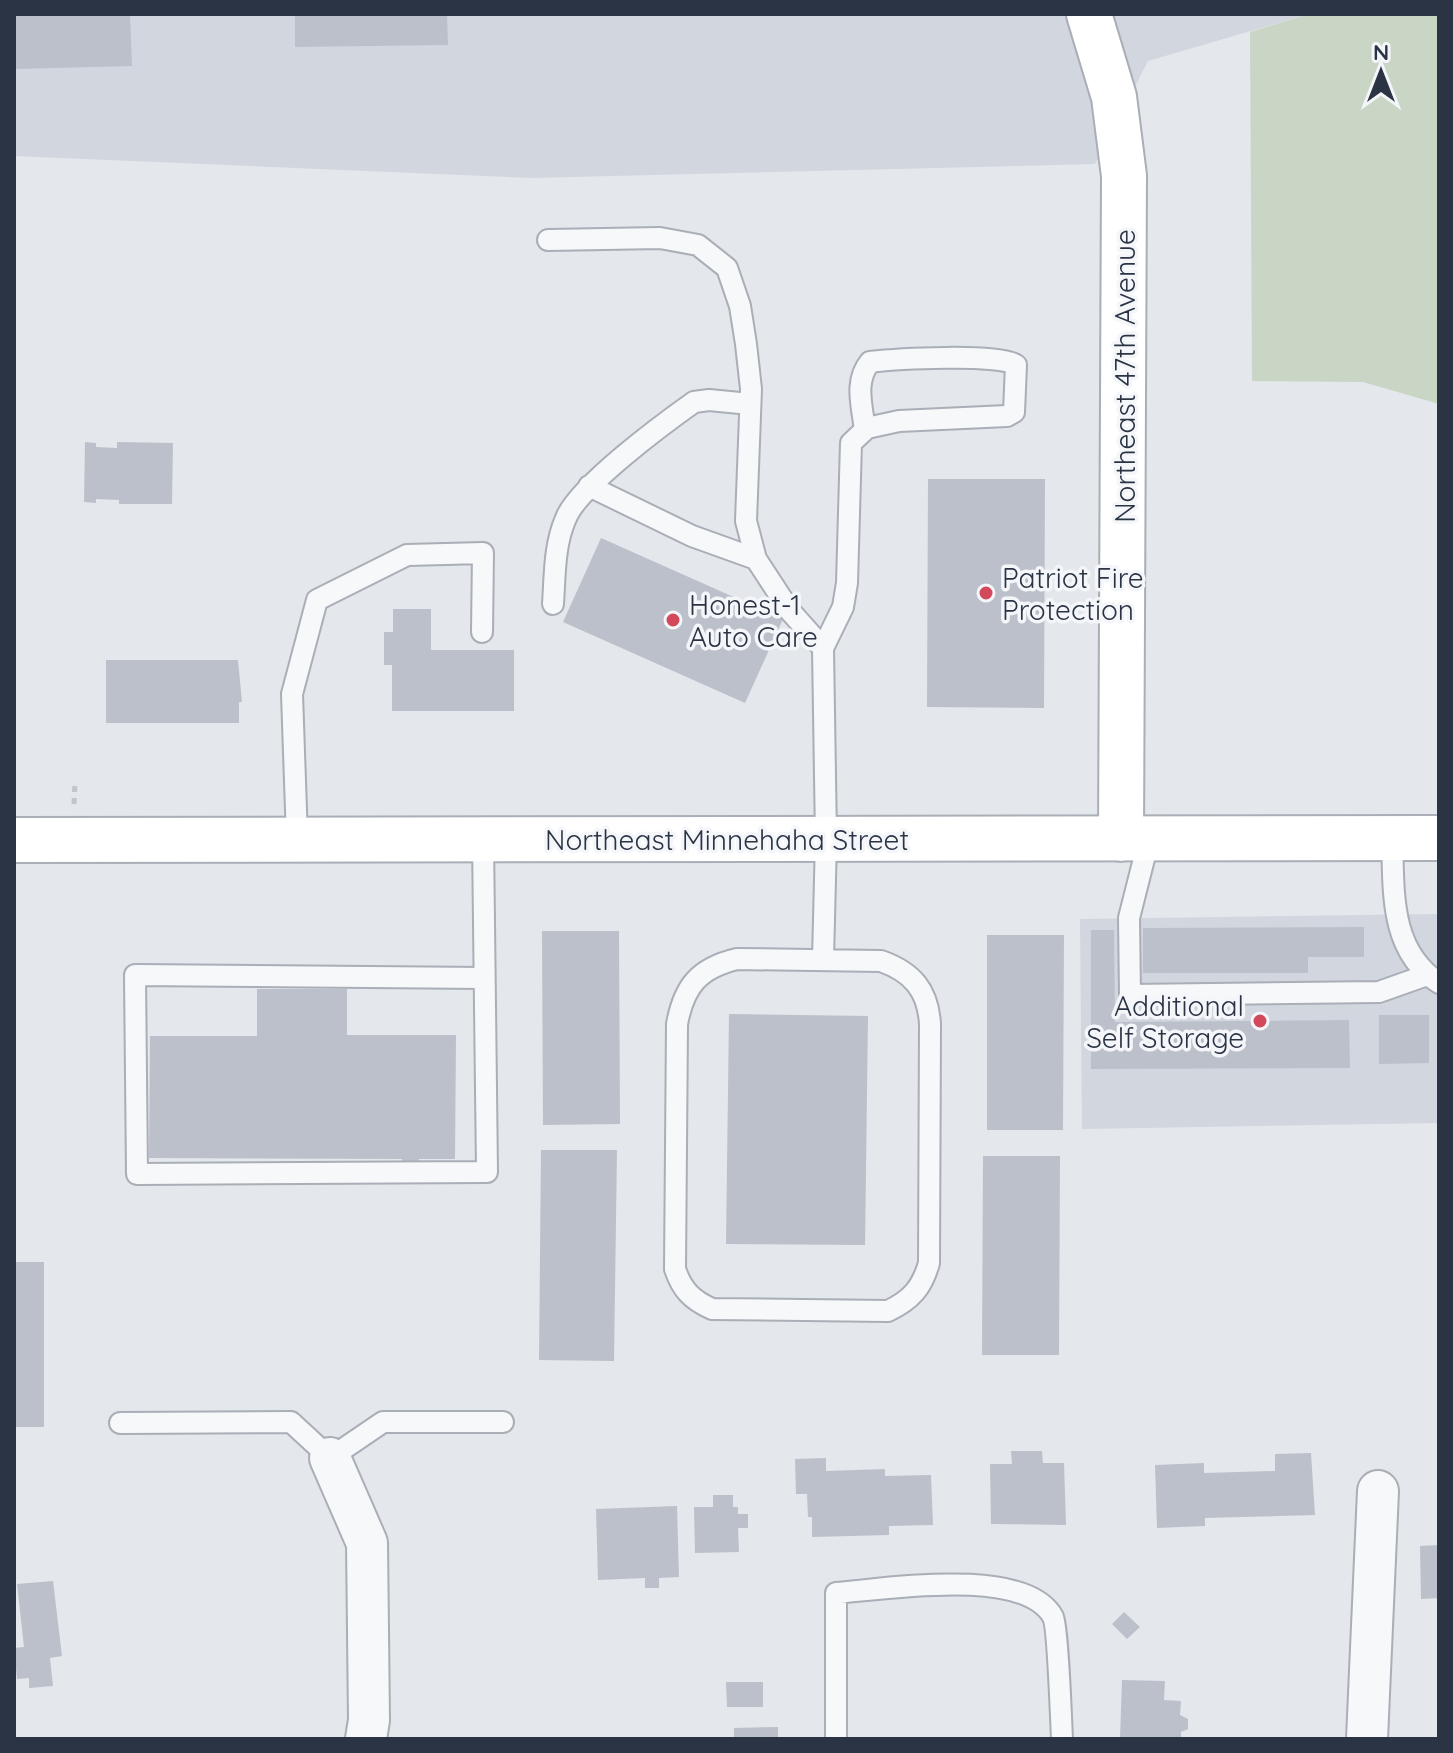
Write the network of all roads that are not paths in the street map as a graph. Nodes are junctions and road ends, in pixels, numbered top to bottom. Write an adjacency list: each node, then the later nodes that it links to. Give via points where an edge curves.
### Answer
1 (1089, 14): 15 (main road, Northeast 47th Avenue, via 1114,97 1124,176)
2 (548, 240): 3 (lane, via 660,238 698,245 727,268 740,306)
3 (750, 404): 5 (lane, via 694,402); 6 (lane, via 746,521)
4 (865, 430): 4 (lane, via 899,421 1007,416 1014,412 1016,365 990,359 870,362 861,372); 9 (lane, via 851,443 843,607)
5 (589, 486): 6 (lane, via 692,536); 7 (lane, via 566,517 556,551)
6 (756, 559): 9 (lane, via 790,611)
7 (553, 604)
8 (482, 632): 12 (lane, via 483,553 407,555 317,600 292,694)
9 (823, 648): 14 (lane)
10 (1392, 838): 11 (main road, Northeast Minnehaha Street); 15 (main road, Northeast Minnehaha Street); 19 (lane, via 1397,924 1408,952)
11 (1439, 838)
12 (297, 839): 13 (main road, Northeast Minnehaha Street); 16 (main road, Northeast Minnehaha Street)
13 (483, 839): 14 (main road, Northeast Minnehaha Street); 18 (lane)
14 (826, 839): 15 (main road, Northeast Minnehaha Street); 17 (lane)
15 (1135, 839): 19 (lane, via 1130,995 1379,992)
16 (14, 840)
17 (823, 959): 17 (lane, via 737,959 718,964 689,988 680,1005 675,1269 688,1294 712,1309 888,1311 915,1294 924,1279 929,1263 929,1007 912,977 897,967 881,961)
18 (484, 978): 18 (lane, via 487,1172 137,1174 135,975)
19 (1433, 979)
20 (503, 1422): 22 (lane, via 383,1422)
21 (120, 1423): 22 (lane, via 291,1422)
22 (330, 1458): 24 (street, via 367,1543)
23 (1378, 1491): 27 (street)
24 (366, 1739)
25 (836, 1739): 26 (lane, via 836,1593 975,1583 1037,1600 1054,1618)
26 (1062, 1739)
27 (1367, 1739)

